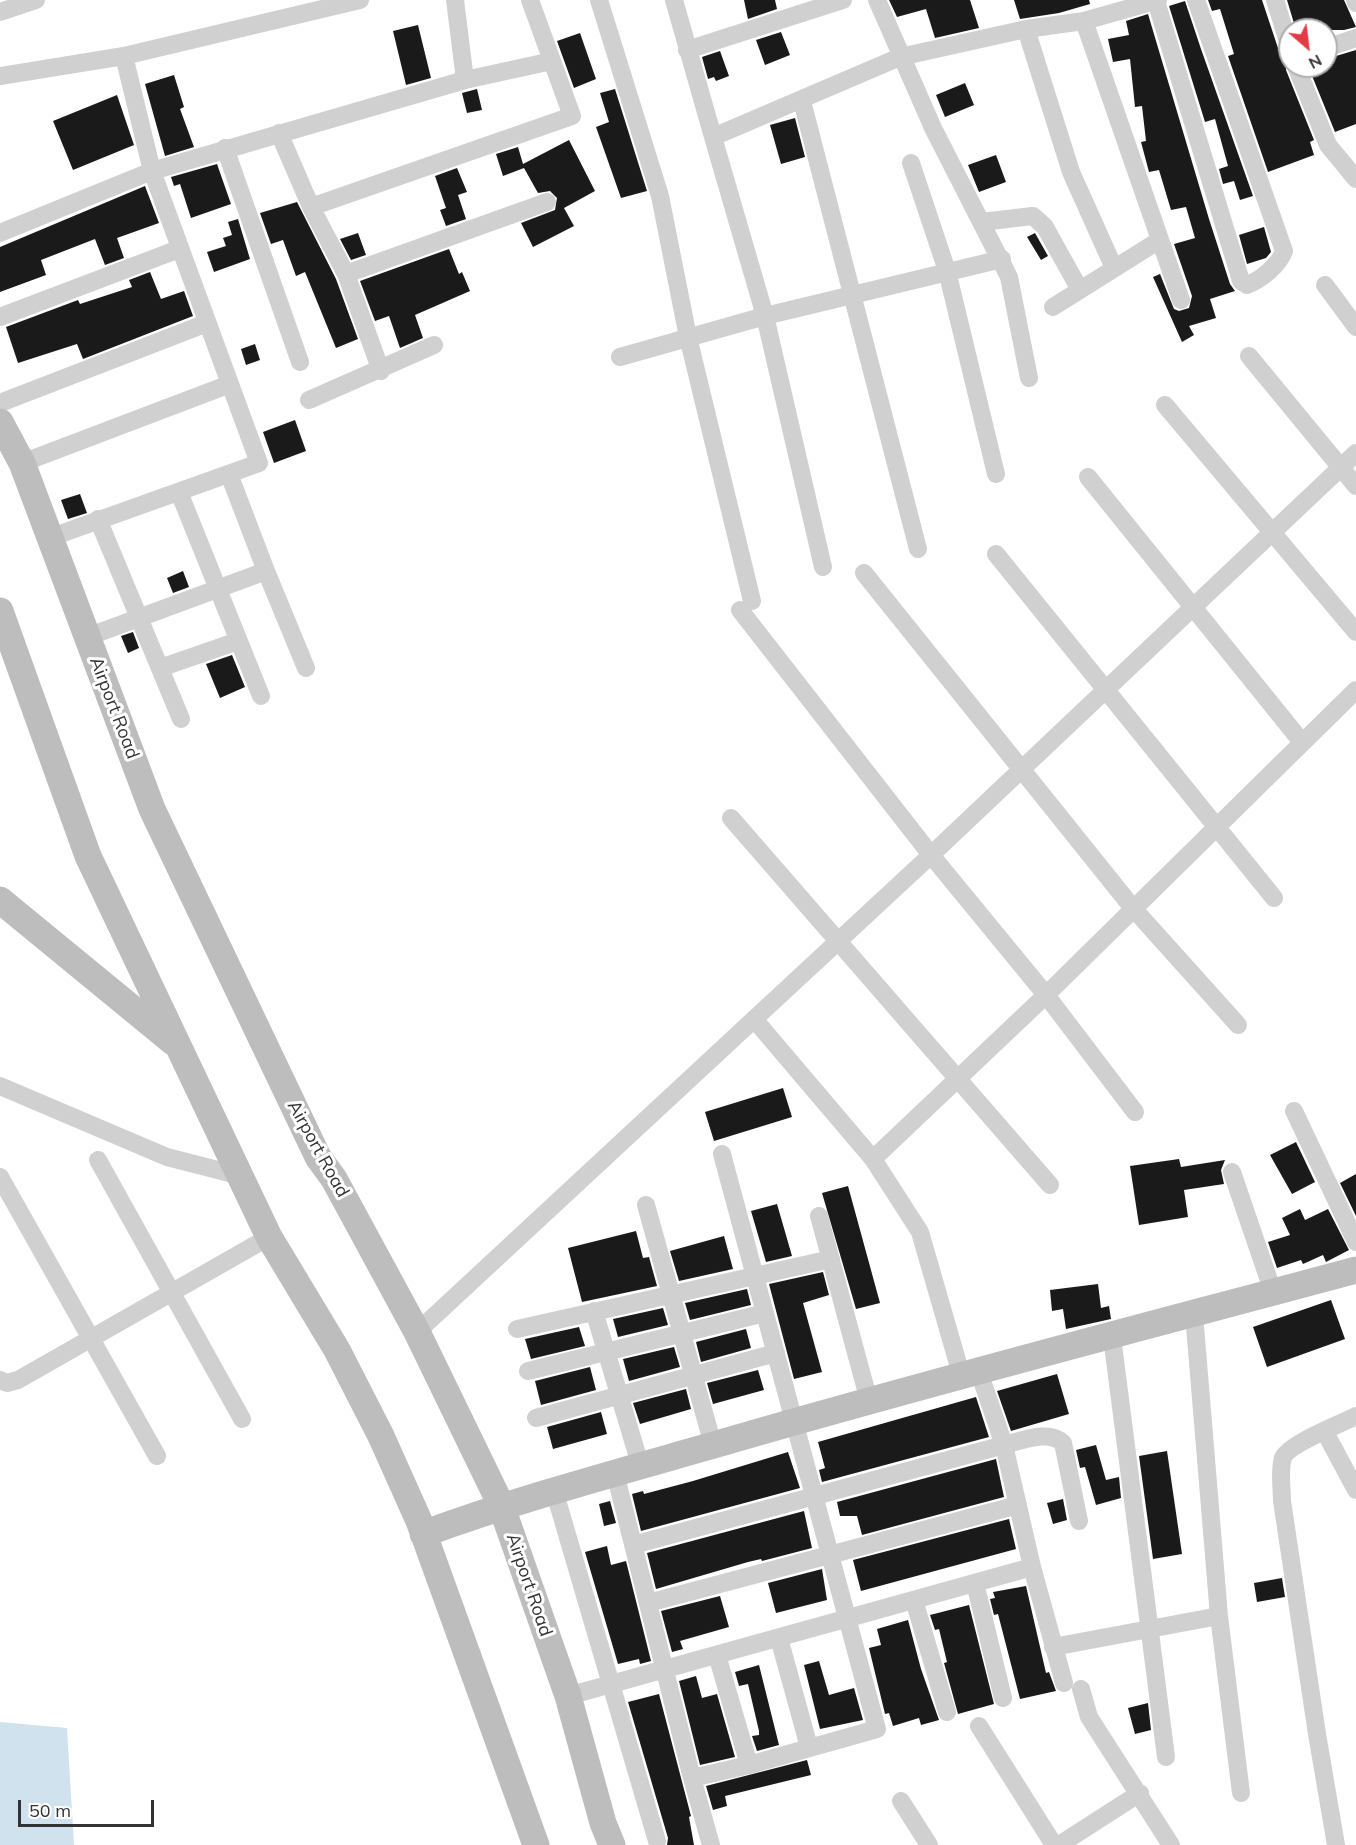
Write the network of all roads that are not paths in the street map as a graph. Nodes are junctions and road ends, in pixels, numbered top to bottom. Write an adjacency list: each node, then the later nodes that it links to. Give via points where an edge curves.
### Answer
1 (36, 0): 12 (street)
2 (360, 0): 19 (street)
3 (455, 0): 24 (street)
4 (530, 0): 21 (street)
5 (599, 0): 51 (street, via 660,196)
6 (674, 0): 18 (street)
7 (843, 0): 18 (street)
8 (877, 0): 20 (street)
9 (1157, 0): 10 (street, via 1214,197 1241,281 1247,285 1281,260 1284,251); 14 (street)
10 (1196, 0)
11 (1275, 0): 13 (street)
12 (0, 12)
13 (1281, 18)
14 (1084, 21): 15 (street); 36 (street)
15 (1026, 29): 20 (street); 39 (street, via 1071,172)
16 (1356, 38): 17 (street)
17 (1338, 44)
18 (687, 50): 27 (street)
19 (124, 56): 22 (street); 30 (street)
20 (900, 57): 25 (street); 34 (street)
21 (552, 61): 24 (street); 33 (street, via 572,116)
22 (0, 76)
23 (1301, 78): 31 (street, via 1328,145)
24 (465, 80): 26 (street)
25 (802, 101): 27 (street); 44 (street)
26 (279, 133): 28 (street); 33 (street)
27 (714, 136): 47 (street)
28 (225, 148): 30 (street); 55 (street)
29 (911, 163): 40 (street)
30 (152, 171): 35 (street); 37 (street)
31 (1356, 179)
32 (547, 202): 41 (street)
33 (311, 207): 41 (street)
34 (981, 222): 38 (street); 43 (street, via 1033,216 1045,227)
35 (0, 233)
36 (1158, 241): 39 (street); 45 (street)
37 (179, 249): 48 (street); 49 (street)
38 (1002, 259): 40 (street); 57 (street, via 1013,291)
39 (1114, 268): 43 (street)
40 (947, 272): 44 (street); 67 (street)
41 (346, 274): 56 (street)
42 (1325, 285): 50 (street)
43 (1080, 290): 46 (street)
44 (852, 294): 47 (street); 74 (street)
45 (1180, 300)
46 (1053, 307)
47 (765, 316): 51 (street); 76 (street)
48 (0, 317)
49 (207, 323): 58 (street); 60 (street)
50 (1356, 327)
51 (688, 338): 54 (street); 96 (street, via 746,606)
52 (434, 345): 56 (street)
53 (1249, 356): 65 (street)
54 (620, 357)
55 (300, 362)
56 (381, 371): 59 (street)
57 (1029, 378)
58 (230, 384): 64 (street); 66 (street, via 259,463)
59 (309, 400)
60 (0, 403)
61 (1165, 405): 72 (street)
62 (0, 422): 64 (main road, Airport Road)
63 (1356, 453): 65 (street)
64 (22, 463): 73 (main road, Airport Road)
65 (1341, 467): 69 (street); 72 (street)
66 (229, 474): 70 (street); 77 (street)
67 (996, 474)
68 (1088, 477): 80 (street)
69 (1356, 486)
70 (179, 492): 71 (street); 79 (street)
71 (98, 519): 73 (street); 82 (street)
72 (1273, 533): 80 (street); 83 (street)
73 (49, 538): 84 (main road, Airport Road)
74 (918, 549)
75 (996, 554): 88 (street)
76 (823, 567)
77 (266, 571): 79 (street); 87 (street)
78 (864, 573): 93 (street)
79 (219, 588): 82 (street); 85 (street)
80 (1193, 607): 88 (street); 92 (street)
81 (0, 611): 104 (main road, via 85,848)
82 (140, 619): 84 (street); 86 (street)
83 (1356, 632)
84 (87, 637): 130 (main road, Airport Road, via 152,809 318,1157 334,1179)
85 (238, 641): 86 (street); 90 (street)
86 (160, 668): 91 (street)
87 (306, 668)
88 (1105, 689): 93 (street); 95 (street)
89 (1356, 690): 92 (street)
90 (261, 696)
91 (181, 719)
92 (1301, 741): 95 (street)
93 (1021, 768): 96 (street); 99 (street)
94 (731, 818): 100 (street)
95 (1218, 826): 97 (street); 99 (street)
96 (931, 855): 100 (street); 101 (street)
97 (1274, 898)
98 (0, 900): 104 (main road)
99 (1132, 907): 101 (street); 103 (street)
100 (837, 940): 102 (street); 105 (street)
101 (1046, 995): 105 (street); 108 (street)
102 (754, 1019): 110 (street); 130 (street)
103 (1238, 1025)
104 (180, 1048): 113 (main road)
105 (958, 1078): 110 (street); 115 (street)
106 (0, 1086): 113 (street, via 167,1157)
107 (1294, 1111): 119 (street)
108 (1135, 1112)
109 (722, 1154): 122 (street)
110 (873, 1159): 137 (street, via 920,1232)
111 (98, 1160): 123 (street)
112 (1232, 1172): 124 (street)
113 (241, 1176): 118 (main road)
114 (0, 1177): 133 (street)
115 (1050, 1185)
116 (646, 1205): 125 (street)
117 (819, 1216): 120 (street)
118 (269, 1237): 123 (street); 158 (main road, via 337,1350 381,1437)
119 (1356, 1242)
120 (831, 1259): 122 (street); 141 (street)
121 (1356, 1270): 124 (main road)
122 (755, 1276): 125 (street); 127 (street)
123 (171, 1292): 133 (street); 144 (street)
124 (1273, 1292): 128 (main road)
125 (671, 1294): 126 (street); 131 (street)
126 (594, 1311): 129 (street); 134 (street)
127 (765, 1313): 131 (street); 135 (street)
128 (1194, 1314): 132 (main road); 165 (street)
129 (517, 1329)
130 (417, 1332): 155 (main road, Airport Road)
131 (682, 1333): 134 (street); 138 (street)
132 (1112, 1337): 137 (main road); 167 (street)
133 (91, 1338): 139 (street, via 18,1380); 149 (street)
134 (606, 1352): 136 (street); 140 (street)
135 (776, 1353): 138 (street); 145 (street)
136 (528, 1371)
137 (969, 1372): 141 (main road); 147 (street)
138 (693, 1375): 140 (street); 148 (street)
139 (0, 1380)
140 (620, 1396): 143 (street); 150 (street)
141 (869, 1401): 145 (main road)
142 (1356, 1416): 146 (street)
143 (536, 1418)
144 (242, 1419)
145 (794, 1422): 148 (main road); 154 (street)
146 (1325, 1432): 153 (street); 192 (street, via 1292,1447 1283,1456 1282,1501)
147 (1004, 1444): 154 (street); 156 (street); 157 (street, via 1047,1435 1063,1443)
148 (713, 1445): 150 (main road)
149 (157, 1456)
150 (640, 1464): 151 (main road)
151 (615, 1473): 152 (main road); 159 (street)
152 (554, 1490): 155 (main road); 172 (street)
153 (1356, 1490)
154 (814, 1496): 159 (street); 160 (street)
155 (501, 1505): 158 (main road); 173 (main road, Airport Road)
156 (1018, 1505): 160 (street); 161 (street)
157 (1079, 1521)
158 (423, 1534): 185 (main road)
159 (633, 1545): 164 (street)
160 (830, 1555): 164 (street); 166 (street)
161 (1032, 1567): 162 (street); 169 (street)
162 (975, 1583): 163 (street); 174 (street)
163 (914, 1600): 166 (street); 175 (street)
164 (648, 1603): 171 (street)
165 (1219, 1616): 167 (street); 182 (street)
166 (847, 1619): 168 (street); 177 (street, via 877,1729)
167 (1150, 1628): 169 (street); 178 (street)
168 (779, 1638): 170 (street); 177 (street)
169 (1053, 1647): 181 (street, via 1089,1717)
170 (717, 1655): 171 (street); 179 (street)
171 (664, 1670): 172 (street); 180 (street)
172 (611, 1685): 173 (street); 184 (street)
173 (568, 1696): 186 (main road, Airport Road)
174 (1003, 1698)
175 (947, 1712)
176 (979, 1726): 189 (street)
177 (809, 1747): 179 (street)
178 (1166, 1757)
179 (749, 1765): 180 (street)
180 (692, 1778): 187 (street)
181 (1140, 1793): 190 (street); 191 (street)
182 (1241, 1793)
183 (901, 1801): 188 (street)
184 (657, 1841)
185 (536, 1845)
186 (612, 1845)
187 (711, 1845)
188 (929, 1845)
189 (1054, 1845)
190 (1059, 1845)
191 (1171, 1845)
192 (1336, 1845)

